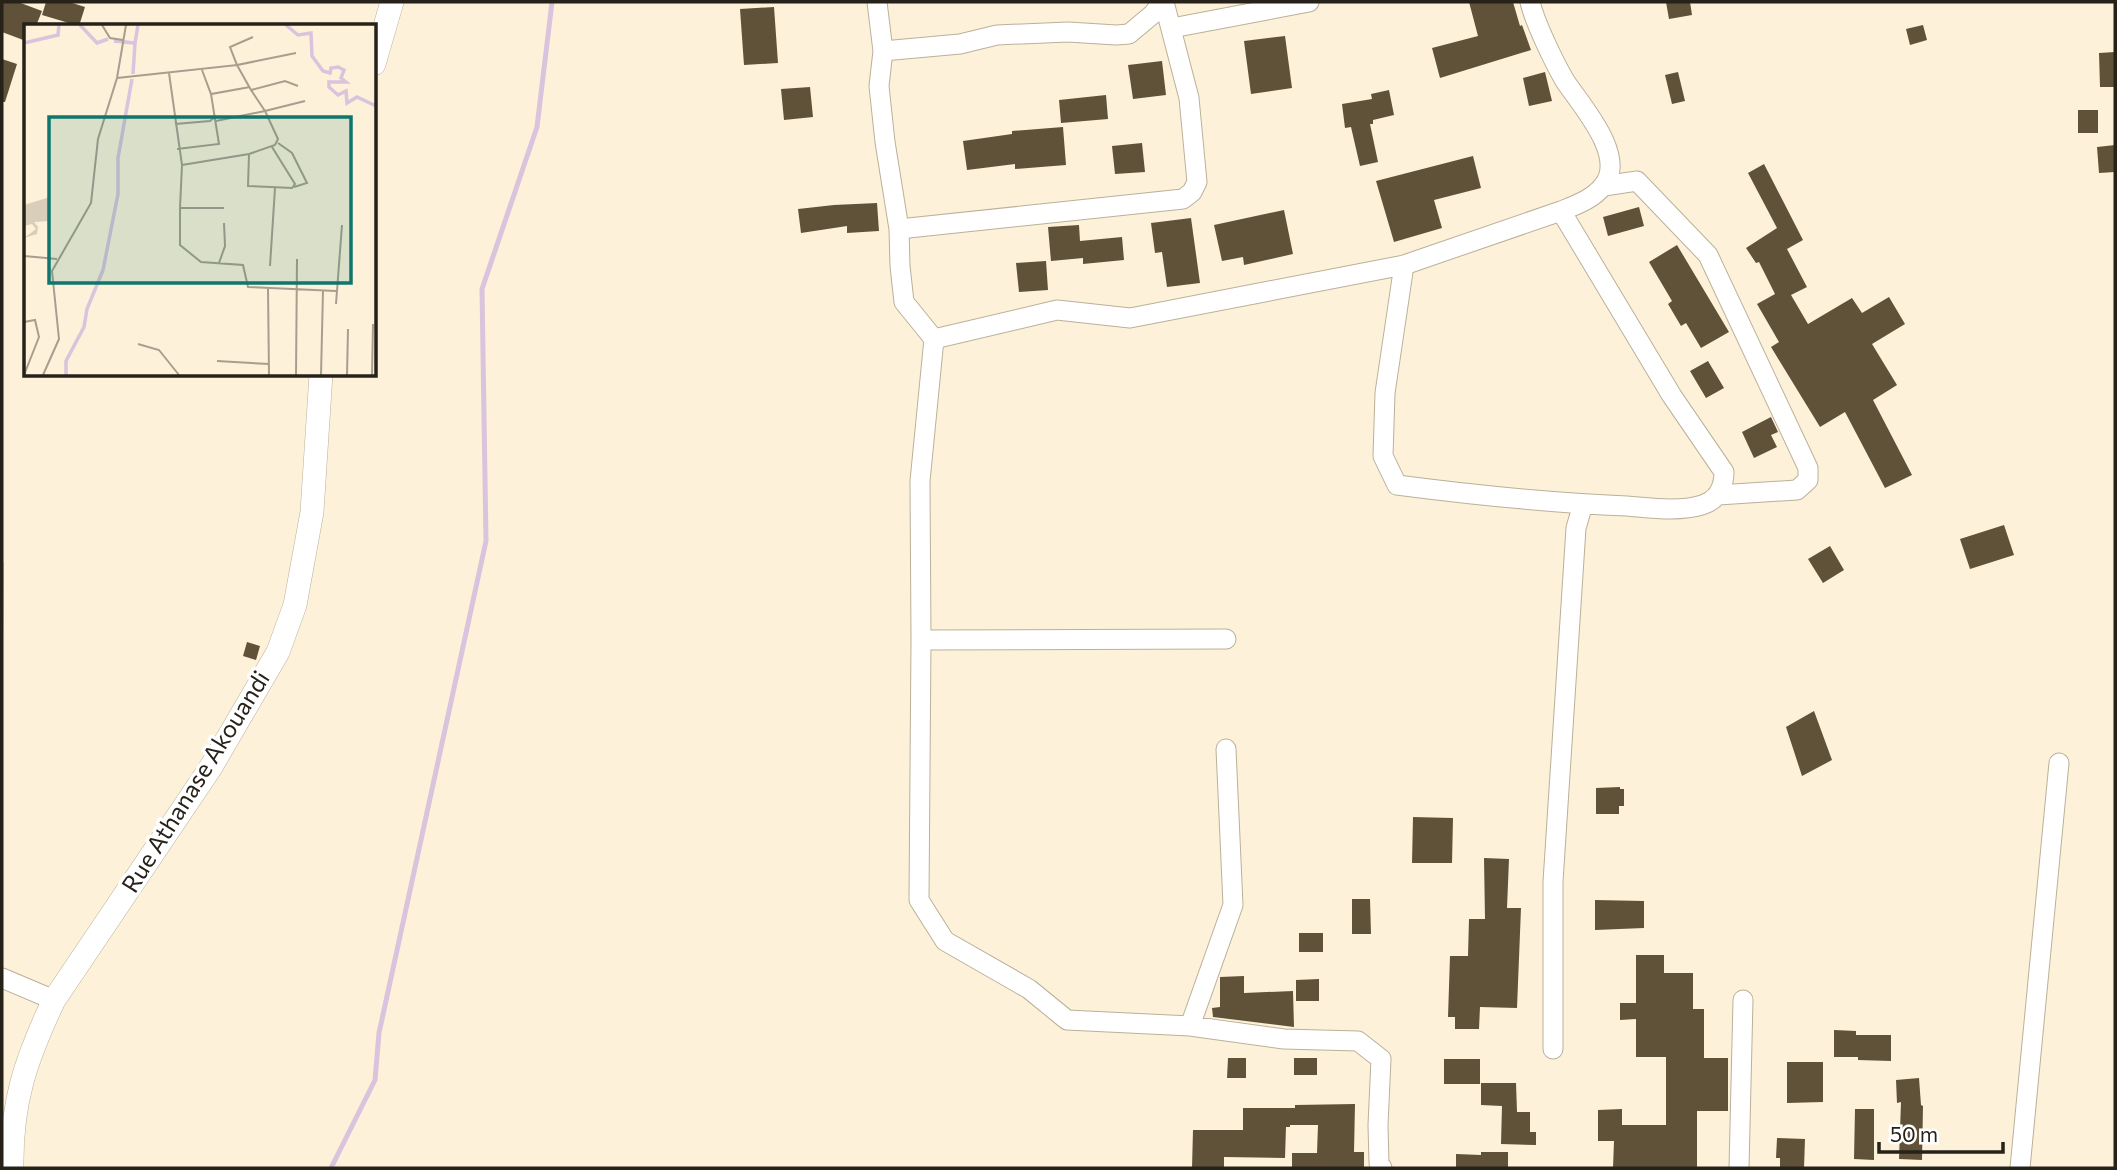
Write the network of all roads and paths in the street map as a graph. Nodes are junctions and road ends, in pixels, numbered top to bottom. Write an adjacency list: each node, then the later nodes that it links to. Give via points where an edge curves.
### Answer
1 (392, 2): 8 (street)
2 (877, 2): 7 (street)
3 (1163, 2): 6 (street); 7 (street, via 1129,34 998,35 960,44)
4 (1310, 2): 6 (street)
5 (1530, 2): 9 (street, via 1565,80 1591,116 1610,157)
6 (1172, 28): 11 (street, via 1189,98 1197,182 1183,199)
7 (883, 51): 11 (street, via 879,86 884,142)
8 (376, 57)
9 (1604, 186): 10 (street); 15 (street, via 1637,181 1708,255 1808,468 1808,480 1797,490)
10 (1561, 211): 12 (street); 15 (street, via 1672,396 1717,459 1724,472)
11 (899, 229): 13 (street, via 905,302)
12 (1404, 265): 13 (street, via 1130,318 1057,310); 16 (street, via 1385,393 1383,456 1397,485)
13 (934, 339): 18 (street, via 920,481)
14 (321, 376): 22 (street, Rue Athanase Akouandi, via 312,512 295,605 278,652 211,767)
15 (1718, 495): 16 (street, via 1704,505 1680,509)
16 (1583, 504): 25 (street, via 1576,528 1554,869)
17 (1226, 639): 18 (street)
18 (921, 640): 24 (street, via 919,900 945,942 1030,989 1067,1020)
19 (1226, 748): 24 (street, via 1233,905)
20 (2059, 763): 29 (street)
21 (2, 978): 22 (street)
22 (54, 1000): 26 (street, Rue Athanase Akouandi, via 19,1086)
23 (1743, 1000): 28 (street)
24 (1190, 1026): 27 (street, via 1284,1039 1358,1041 1381,1059 1378,1125)
25 (1553, 1049)
26 (12, 1168)
27 (1382, 1168)
28 (1740, 1168)
29 (2020, 1168)

